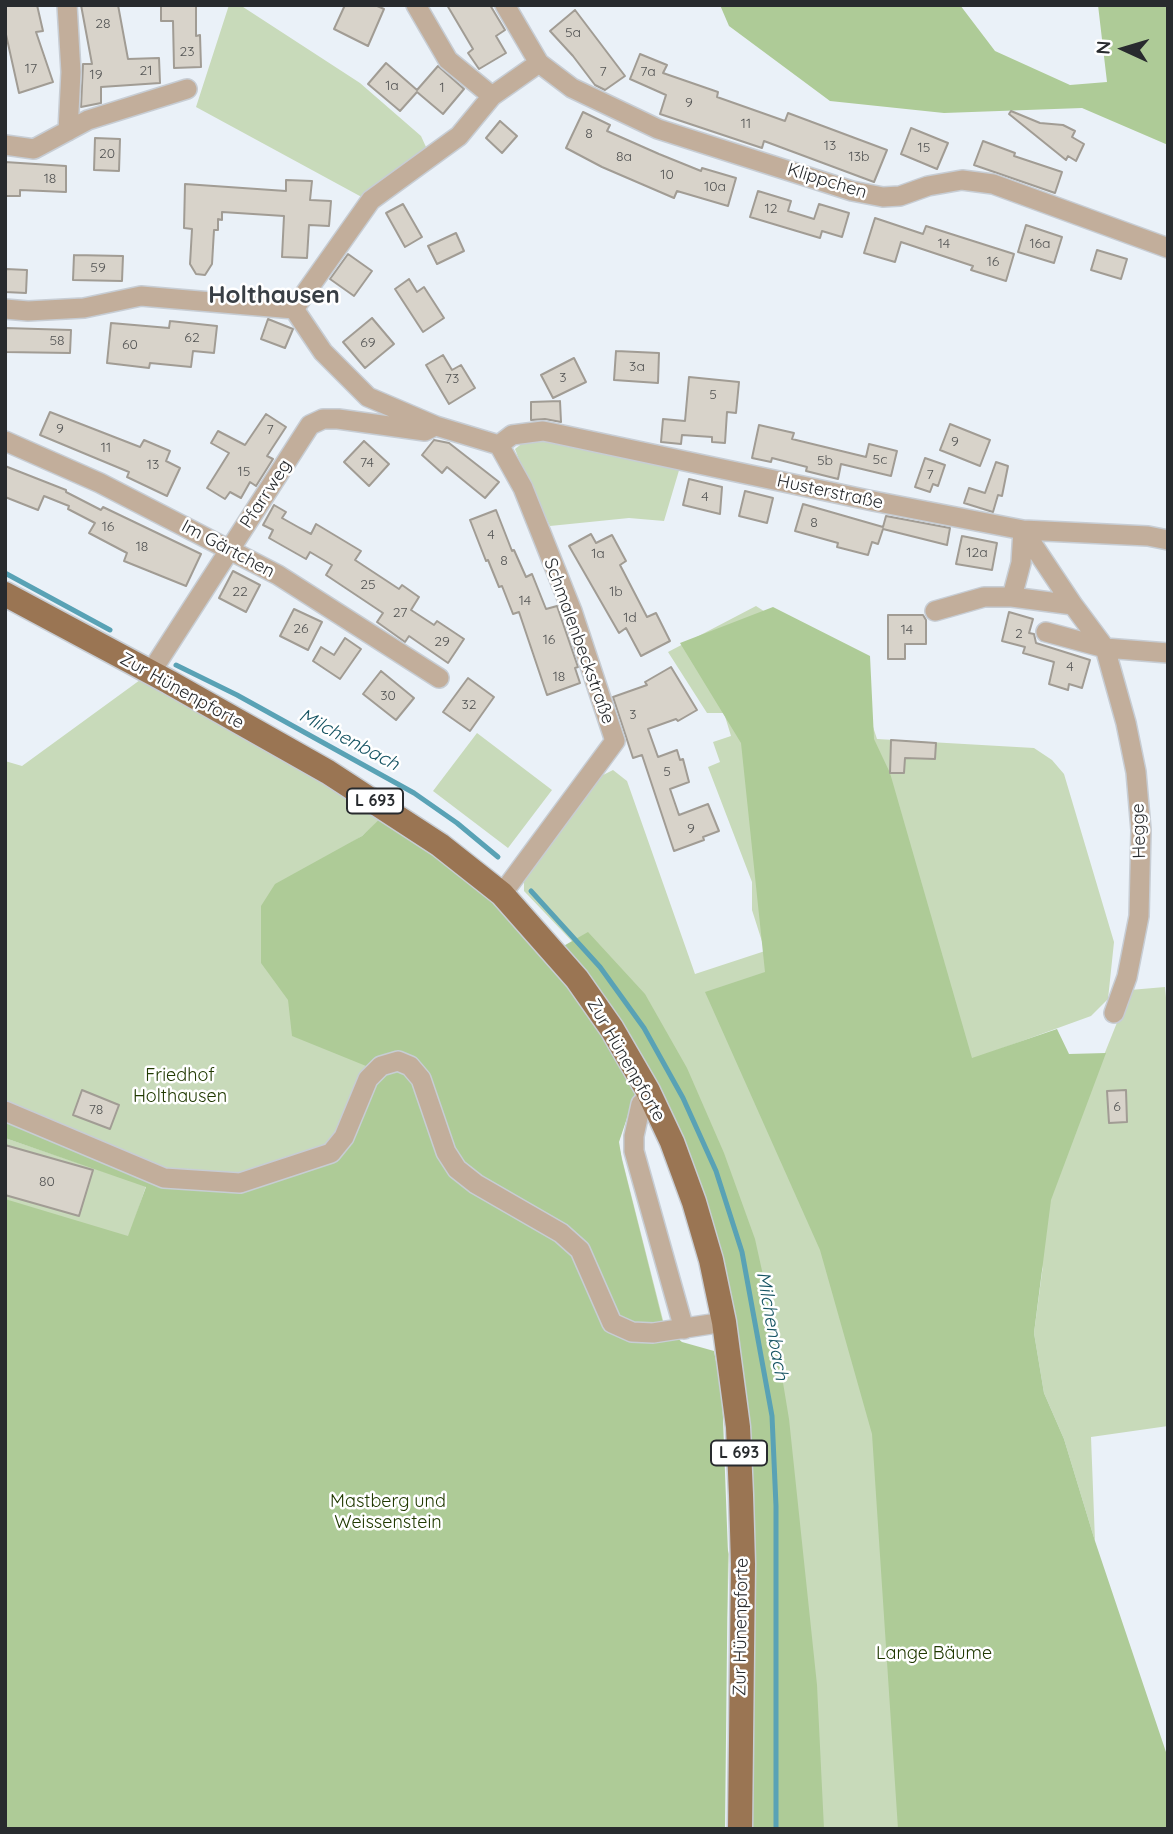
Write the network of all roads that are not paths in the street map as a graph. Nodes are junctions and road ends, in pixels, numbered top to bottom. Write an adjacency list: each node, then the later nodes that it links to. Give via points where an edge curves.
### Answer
1 (68, 5): 7 (street)
2 (416, 5): 6 (street, via 448,60)
3 (505, 5): 4 (street, Klippchen)
4 (539, 63): 6 (street); 9 (street, Klippchen, via 572,88 658,129 852,191 883,197 962,180 993,184)
5 (187, 89): 7 (street, via 88,120)
6 (492, 96): 11 (street, via 459,136 371,200)
7 (68, 131): 8 (street, via 34,149)
8 (5, 145)
9 (1168, 247)
10 (5, 309): 11 (street, via 84,308 141,296)
11 (294, 309): 12 (street, via 323,352 368,397)
12 (436, 426): 14 (street); 17 (street, Pfarrweg, via 425,431 338,419 310,425)
13 (5, 441): 17 (street, Im Gärtchen, via 100,482)
14 (499, 445): 15 (street, Husterstraße, via 512,435 543,431); 27 (street, Schmalenbeckstraße, via 523,488 572,611 602,717 615,741)
15 (1023, 530): 16 (street, Husterstraße); 19 (street); 20 (street, Hegge)
16 (1168, 540)
17 (231, 549): 25 (street, Pfarrweg); 26 (street, Im Gärtchen)
18 (5, 594): 25 (main road, Zur Hünenpforte / L 693)
19 (1012, 597): 20 (street); 21 (street, via 984,597)
20 (1073, 605): 23 (street, Hegge)
21 (935, 611)
22 (1046, 632): 23 (street)
23 (1105, 648): 24 (street); 28 (street, Hegge, via 1129,736 1141,830 1139,916)
24 (1168, 653)
25 (151, 672): 27 (main road, Zur Hünenpforte / L 693, via 390,811)
26 (439, 678)
27 (502, 894): 29 (main road, Zur Hünenpforte / L 693, via 577,979 612,1029)
28 (1114, 1013)
29 (646, 1101): 31 (main road, Zur Hünenpforte / L 693, via 672,1142 694,1202); 32 (street, via 634,1136 634,1151)
30 (5, 1111): 32 (street, via 164,1178 240,1183 331,1153 344,1136 368,1079 381,1066 398,1061 421,1079 446,1152 457,1169 561,1233 579,1250 612,1323 632,1332)
31 (724, 1322): 32 (street); 33 (main road, Zur Hünenpforte / L 693, via 738,1427 741,1495)
32 (684, 1329)
33 (740, 1829)

